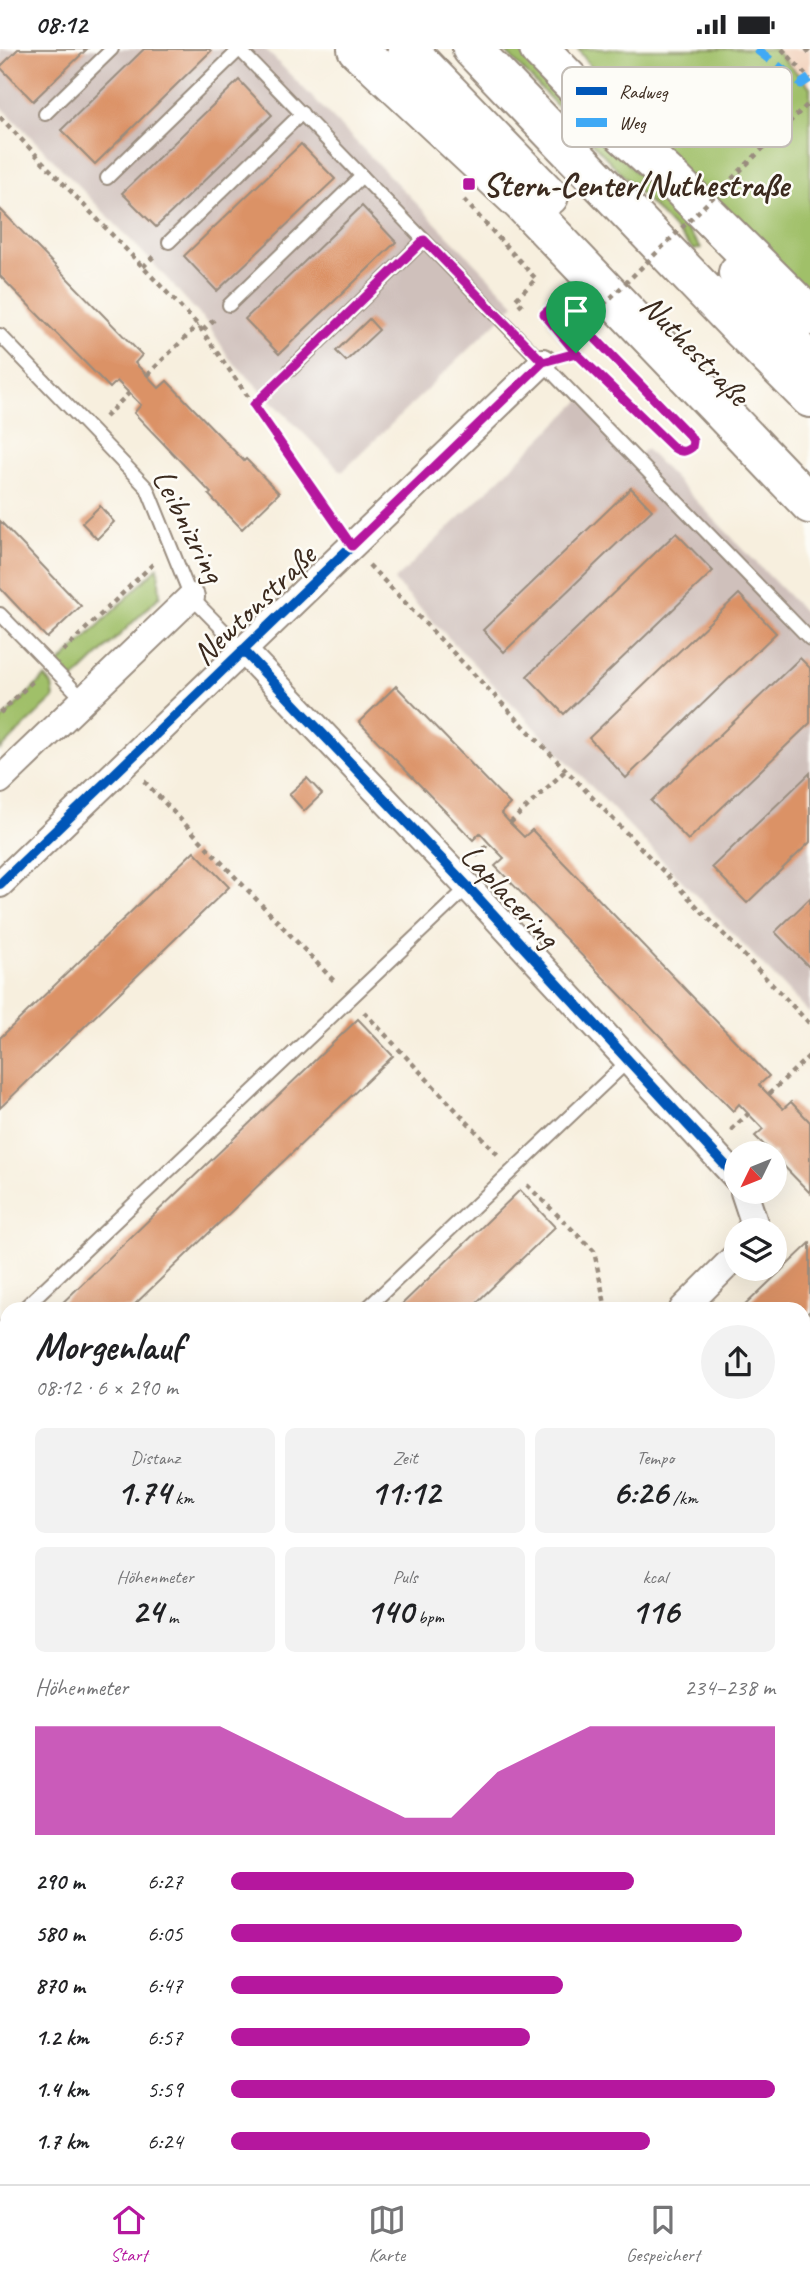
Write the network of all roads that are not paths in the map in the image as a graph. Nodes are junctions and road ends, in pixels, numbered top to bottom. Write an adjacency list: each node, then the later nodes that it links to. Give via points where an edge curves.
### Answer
1 (113, 49): 9 (lane)
2 (239, 49): 8 (lane); 15 (lane)
3 (356, 49): 26 (highway, via 522,204)
4 (407, 49): 25 (highway, Nuthestraße)
5 (472, 49): 10 (highway, Nuthestraße)
6 (539, 49): 7 (highway)
7 (562, 73)
8 (302, 113): 14 (lane); 17 (lane)
9 (45, 114)
10 (562, 143)
11 (566, 147): 24 (highway, Nuthestraße)
12 (632, 147): 23 (highway, via 799,352)
13 (637, 147): 19 (highway)
14 (362, 176): 16 (lane); 18 (lane)
15 (107, 178)
16 (424, 240): 21 (lane); 22 (lane)
17 (169, 242)
18 (229, 305)
19 (810, 316)
20 (0, 335): 27 (lane, Leibnizring, via 147,488)
21 (554, 357): 29 (lane); 30 (street, Newtonstraße)
22 (290, 370)
23 (810, 385)
24 (810, 398)
25 (810, 468)
26 (810, 503)
27 (191, 597): 30 (lane, Leibnizring); 31 (street, Newtonstraße)
28 (0, 614): 31 (lane)
29 (810, 639)
30 (243, 650): 33 (street, Newtonstraße); 34 (street, Laplacering)
31 (84, 700): 32 (street, Newtonstraße)
32 (0, 780)
33 (0, 884)
34 (468, 887): 35 (street, Laplacering); 38 (lane)
35 (628, 1061): 36 (street, Laplacering); 39 (lane)
36 (724, 1164)
37 (724, 1268): 40 (street)
38 (30, 1302)
39 (373, 1302)
40 (690, 1302)

